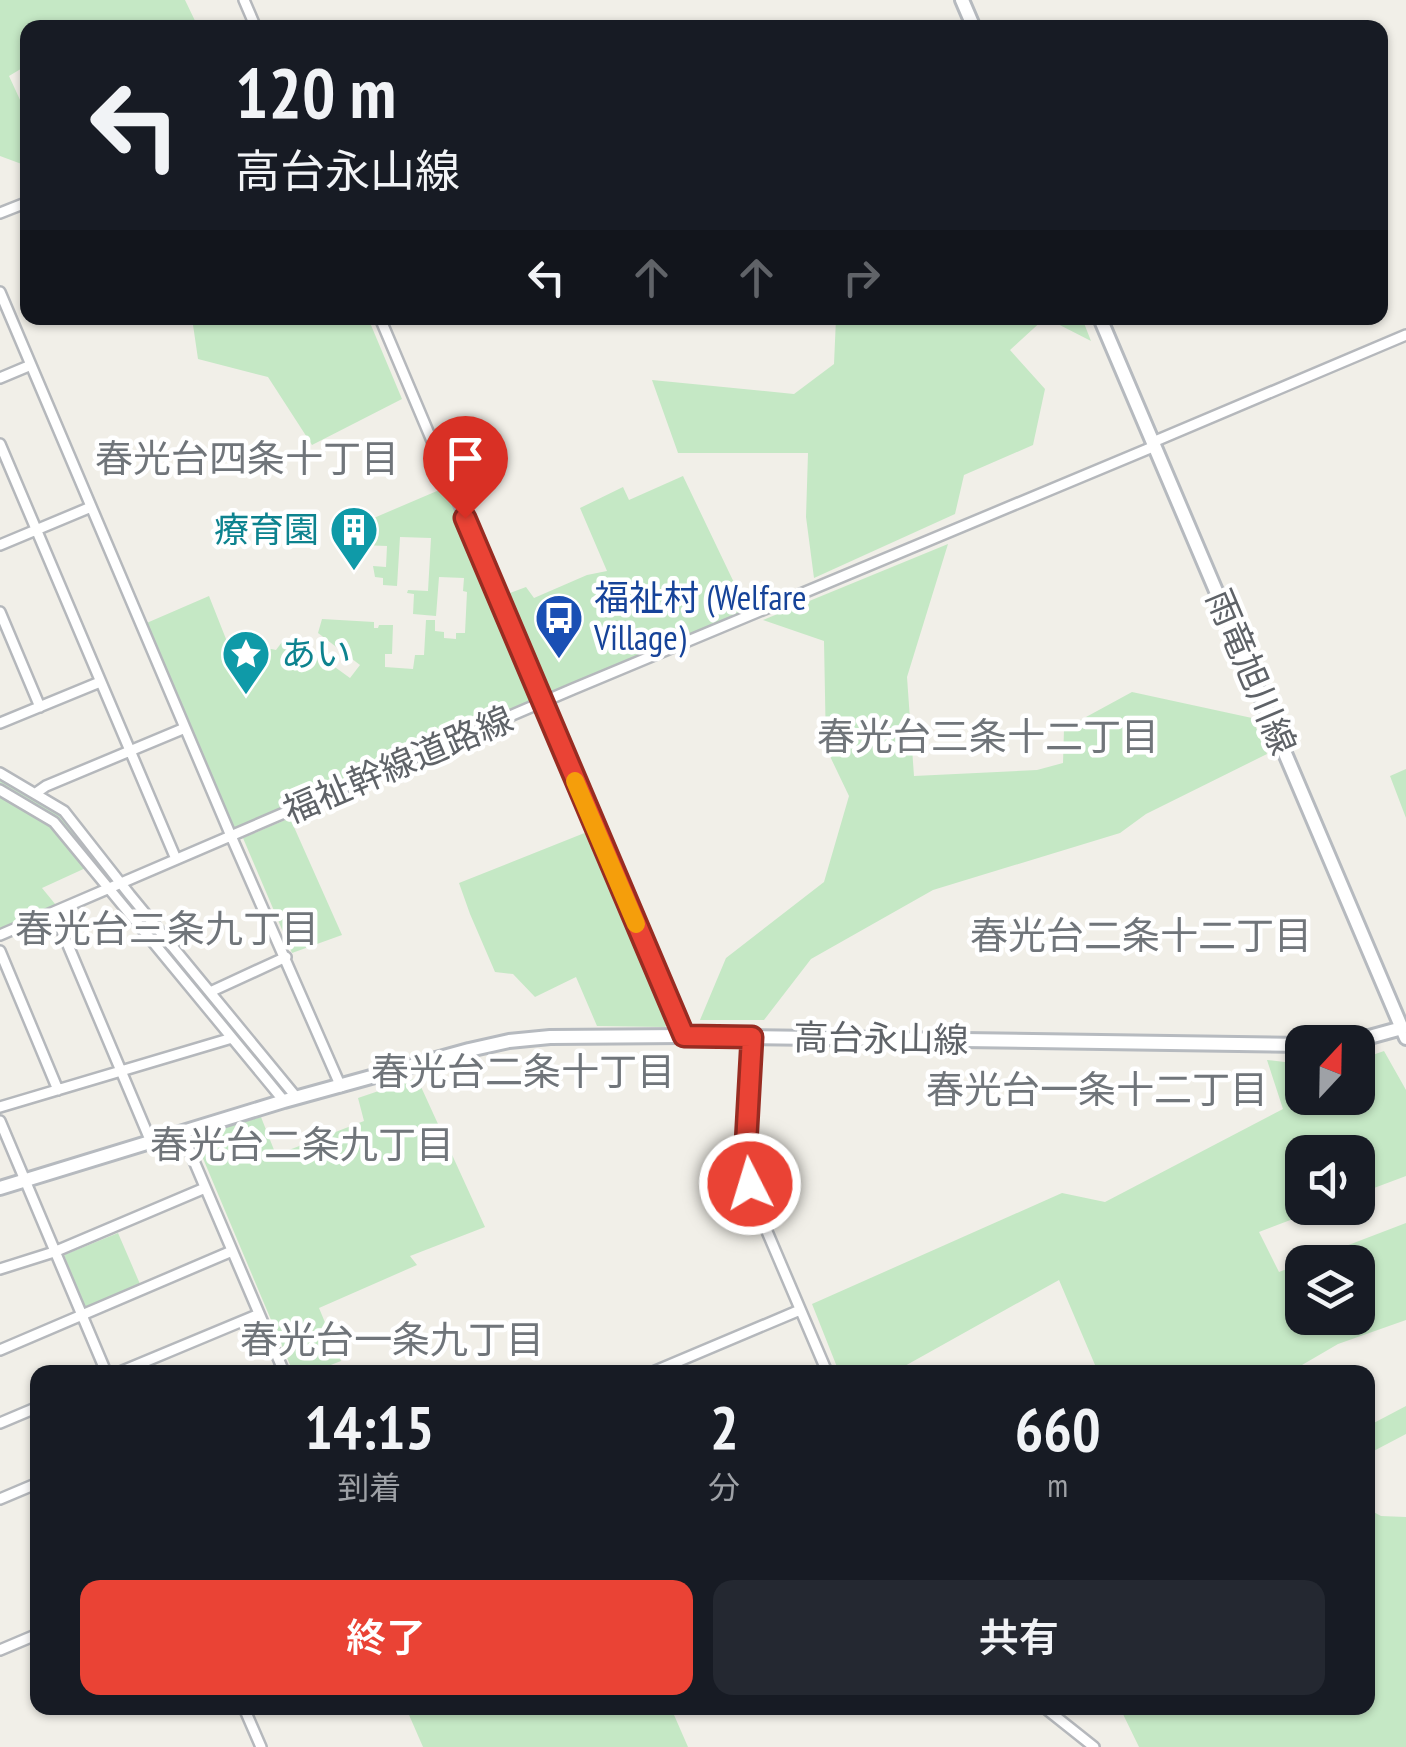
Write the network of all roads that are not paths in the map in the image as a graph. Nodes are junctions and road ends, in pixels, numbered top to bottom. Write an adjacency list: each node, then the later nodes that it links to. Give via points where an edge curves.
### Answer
1 (0, 292): 5 (street)
2 (383, 325): 14 (street, 福祉幹線道路線)
3 (1103, 325): 8 (street, 雨竜旭川線)
4 (1406, 336): 8 (street)
5 (32, 365): 6 (street); 9 (street)
6 (0, 378)
7 (0, 444): 10 (street)
8 (1154, 444): 14 (street); 31 (street, 雨竜旭川線)
9 (91, 506): 10 (street); 17 (street)
10 (36, 529): 11 (street); 13 (street)
11 (0, 544)
12 (0, 612): 15 (street)
13 (100, 682): 15 (street); 18 (street)
14 (542, 703): 22 (street, 福祉幹線道路線); 32 (street)
15 (40, 707): 16 (street)
16 (0, 723)
17 (185, 728): 18 (street); 22 (street)
18 (130, 752): 21 (street); 23 (street)
19 (0, 773): 21 (street)
20 (0, 790): 25 (street, via 54,822)
21 (36, 793): 24 (street, via 64,811)
22 (231, 836): 23 (street, 福祉幹線道路線); 29 (street)
23 (176, 859): 24 (street, 福祉幹線道路線)
24 (120, 883): 25 (street, 福祉幹線道路線); 30 (street)
25 (108, 888): 26 (street, 福祉幹線道路線); 35 (street)
26 (54, 912): 27 (street, 福祉幹線道路線); 37 (street)
27 (0, 935)
28 (0, 951): 39 (street)
29 (286, 958): 30 (street); 38 (street)
30 (210, 992): 40 (street)
31 (1405, 1030): 34 (street)
32 (684, 1036): 33 (street, 高台永山線); 38 (street, 高台永山線, via 509,1041)
33 (752, 1037): 36 (street, 高台永山線); 51 (street, via 750,1184)
34 (1375, 1037)
35 (232, 1038): 37 (street); 40 (street)
36 (1285, 1045)
37 (122, 1071): 39 (street); 44 (street)
38 (341, 1087): 40 (street, 高台永山線)
39 (58, 1090): 41 (street)
40 (290, 1100): 43 (street, 高台永山線)
41 (0, 1107)
42 (0, 1121): 45 (street)
43 (182, 1133): 44 (street, 高台永山線); 47 (street)
44 (151, 1142): 45 (street, 高台永山線)
45 (25, 1180): 46 (street, 高台永山線); 49 (street)
46 (0, 1188)
47 (205, 1188): 48 (street); 49 (street)
48 (232, 1251): 52 (street); 53 (street)
49 (54, 1252): 50 (street); 53 (street)
50 (0, 1269)
51 (800, 1310): 58 (street); 59 (street)
52 (259, 1314): 56 (street); 57 (street)
53 (82, 1315): 54 (street); 55 (street)
54 (0, 1350)
55 (103, 1365)
56 (137, 1365)
57 (281, 1365)
58 (670, 1365)
59 (824, 1365)
60 (30, 1411): 61 (street)
61 (0, 1423)
62 (30, 1487): 63 (street)
63 (0, 1499)
64 (30, 1637): 65 (street)
65 (0, 1650)
66 (247, 1715): 68 (street)
67 (1054, 1715): 69 (street)
68 (261, 1747)
69 (1094, 1747)

